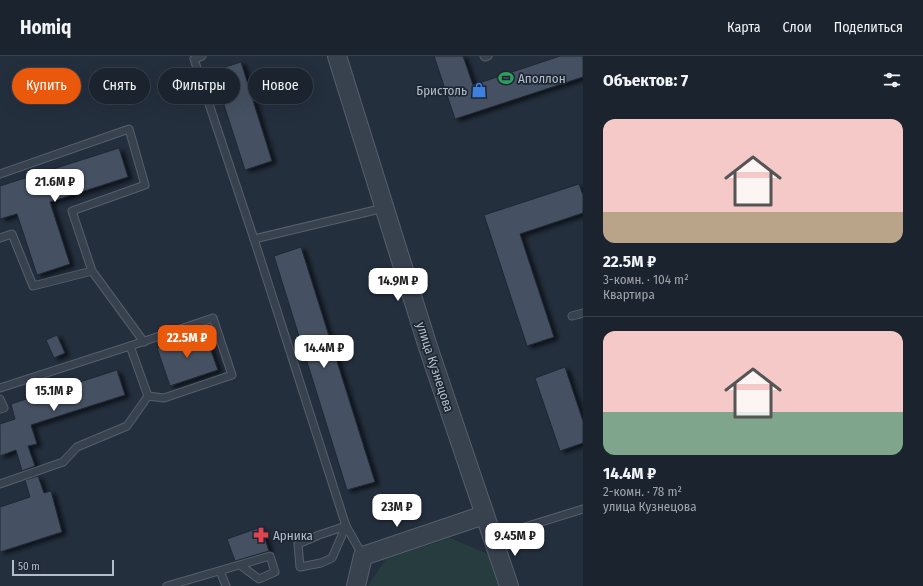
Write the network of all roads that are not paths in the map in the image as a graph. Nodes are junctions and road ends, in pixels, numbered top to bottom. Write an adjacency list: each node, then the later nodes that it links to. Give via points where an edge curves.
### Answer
1 (202, 56): 8 (lane, via 194,59)
2 (337, 56): 6 (street, улица Кузнецова)
3 (484, 56): 4 (lane)
4 (488, 56)
5 (0, 174): 9 (lane, via 129,129 145,185 72,211)
6 (384, 208): 8 (lane); 20 (street, улица Кузнецова)
7 (0, 238): 9 (lane, via 12,234 33,286)
8 (254, 239): 21 (lane)
9 (92, 271): 12 (lane)
10 (583, 313): 11 (lane)
11 (572, 316)
12 (144, 342): 13 (lane); 15 (lane, via 213,318 232,375 164,398)
13 (130, 346): 14 (lane); 15 (lane)
14 (0, 388)
15 (148, 396): 18 (lane, via 127,426 77,447 64,462)
16 (0, 399): 17 (lane, via 4,408)
17 (0, 409)
18 (0, 484)
19 (583, 509): 22 (lane)
20 (484, 516): 22 (street, улица Кузнецова); 23 (street)
21 (346, 526): 21 (lane, via 332,558 321,563 300,566 298,544); 23 (lane)
22 (492, 537): 29 (street, улица Кузнецова)
23 (363, 556): 28 (street)
24 (240, 565): 24 (lane, via 270,556 275,572 259,579); 25 (lane)
25 (220, 571): 26 (lane); 27 (lane)
26 (167, 586)
27 (226, 586)
28 (356, 586)
29 (509, 586)

